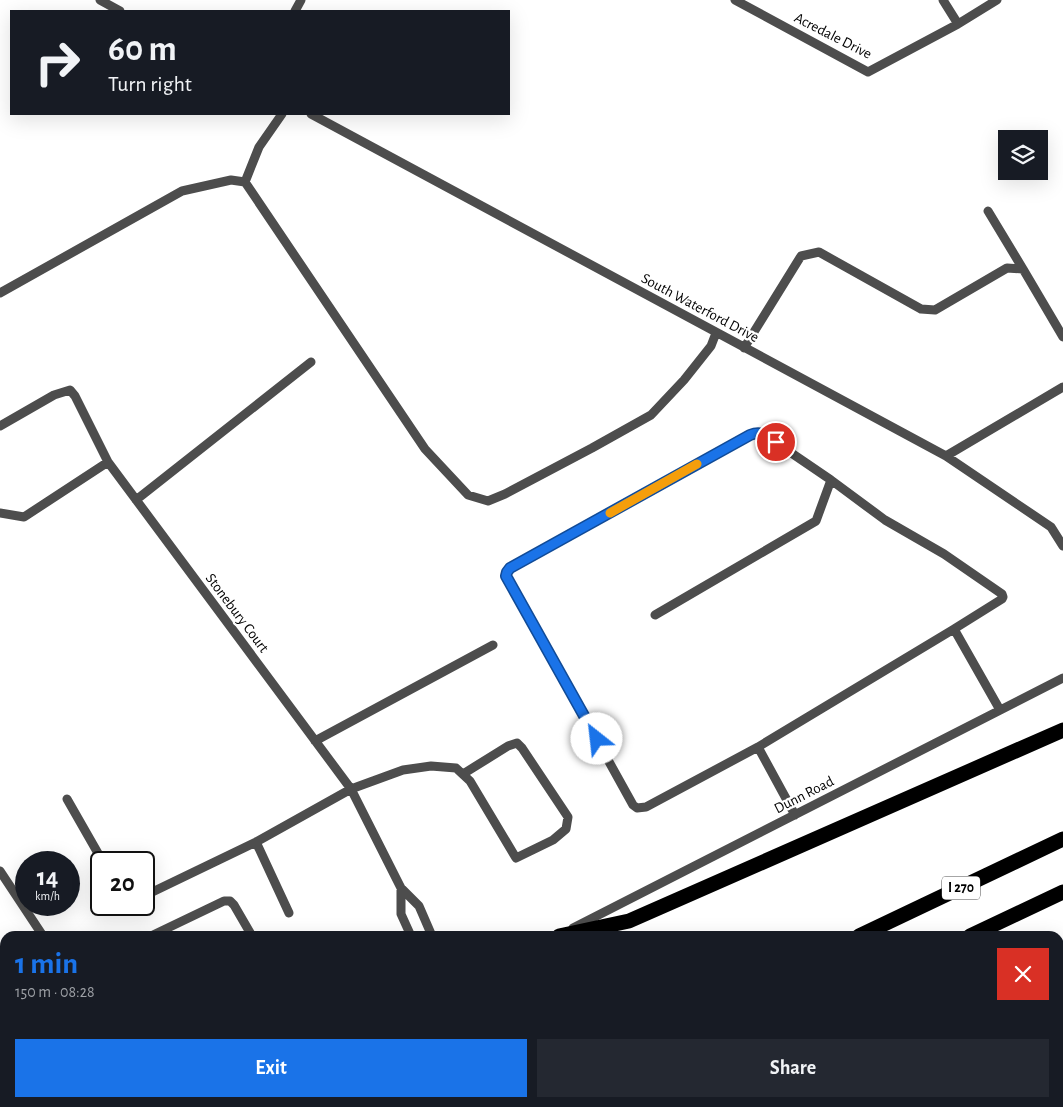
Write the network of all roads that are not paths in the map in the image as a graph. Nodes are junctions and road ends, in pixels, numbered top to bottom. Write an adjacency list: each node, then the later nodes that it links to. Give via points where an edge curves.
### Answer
1 (100, 0): 5 (street)
2 (736, 0): 6 (street, Acredale Drive, via 868,72)
3 (943, 0): 6 (street)
4 (997, 0): 6 (street, Acredale Drive)
5 (118, 10)
6 (958, 24)
7 (281, 115): 9 (street, via 259,147)
8 (312, 115): 13 (street, South Waterford Drive)
9 (245, 182): 12 (street, via 231,180 182,190); 13 (street, via 425,449 468,495 488,500 505,494 651,415 711,346)
10 (988, 211): 11 (street)
11 (1023, 269): 14 (street); 15 (street, via 1007,268 935,310 920,308 819,252 801,256)
12 (0, 293)
13 (716, 332): 15 (street, South Waterford Drive)
14 (1063, 337)
15 (744, 348): 19 (street, South Waterford Drive)
16 (311, 362): 22 (street)
17 (1063, 387): 19 (street)
18 (0, 426): 20 (street, Stonebury Court, via 54,395 70,390)
19 (946, 456): 24 (street, South Waterford Drive, via 1051,527)
20 (108, 462): 22 (street, Stonebury Court); 23 (street, via 24,517)
21 (831, 480): 25 (street, via 816,521); 26 (street, via 885,520 944,554 1002,594 1002,599); 32 (street, via 762,433 752,434 507,572 506,576 637,808 646,807)
22 (136, 500): 31 (street, Stonebury Court)
23 (0, 514)
24 (1063, 546)
25 (655, 615)
26 (954, 629): 29 (street); 32 (street)
27 (494, 645): 31 (street)
28 (1063, 678): 29 (street, Dunn Road)
29 (1000, 710): 36 (street, Dunn Road)
30 (1063, 730): 51 (highway, via 629,921)
31 (315, 742): 34 (street, Stonebury Court)
32 (758, 747): 36 (street)
33 (463, 774): 33 (street, via 517,743 568,817 566,829 553,840 516,858); 34 (street, via 456,768 431,766 403,770)
34 (351, 789): 38 (street); 41 (street, Stonebury Court)
35 (67, 799): 39 (street)
36 (795, 815): 50 (street, Dunn Road)
37 (1063, 839): 52 (highway, I 270)
38 (256, 842): 42 (street); 44 (street)
39 (97, 851)
40 (0, 870): 45 (street)
41 (401, 888): 48 (street, Stonebury Court, via 401,914); 49 (street, Stonebury Court, via 419,906)
42 (155, 891)
43 (1063, 892): 53 (highway)
44 (289, 913)
45 (40, 931)
46 (161, 931): 47 (street, via 230,901)
47 (249, 931)
48 (409, 931)
49 (430, 931)
50 (569, 931)
51 (582, 931)
52 (870, 931)
53 (981, 931)

